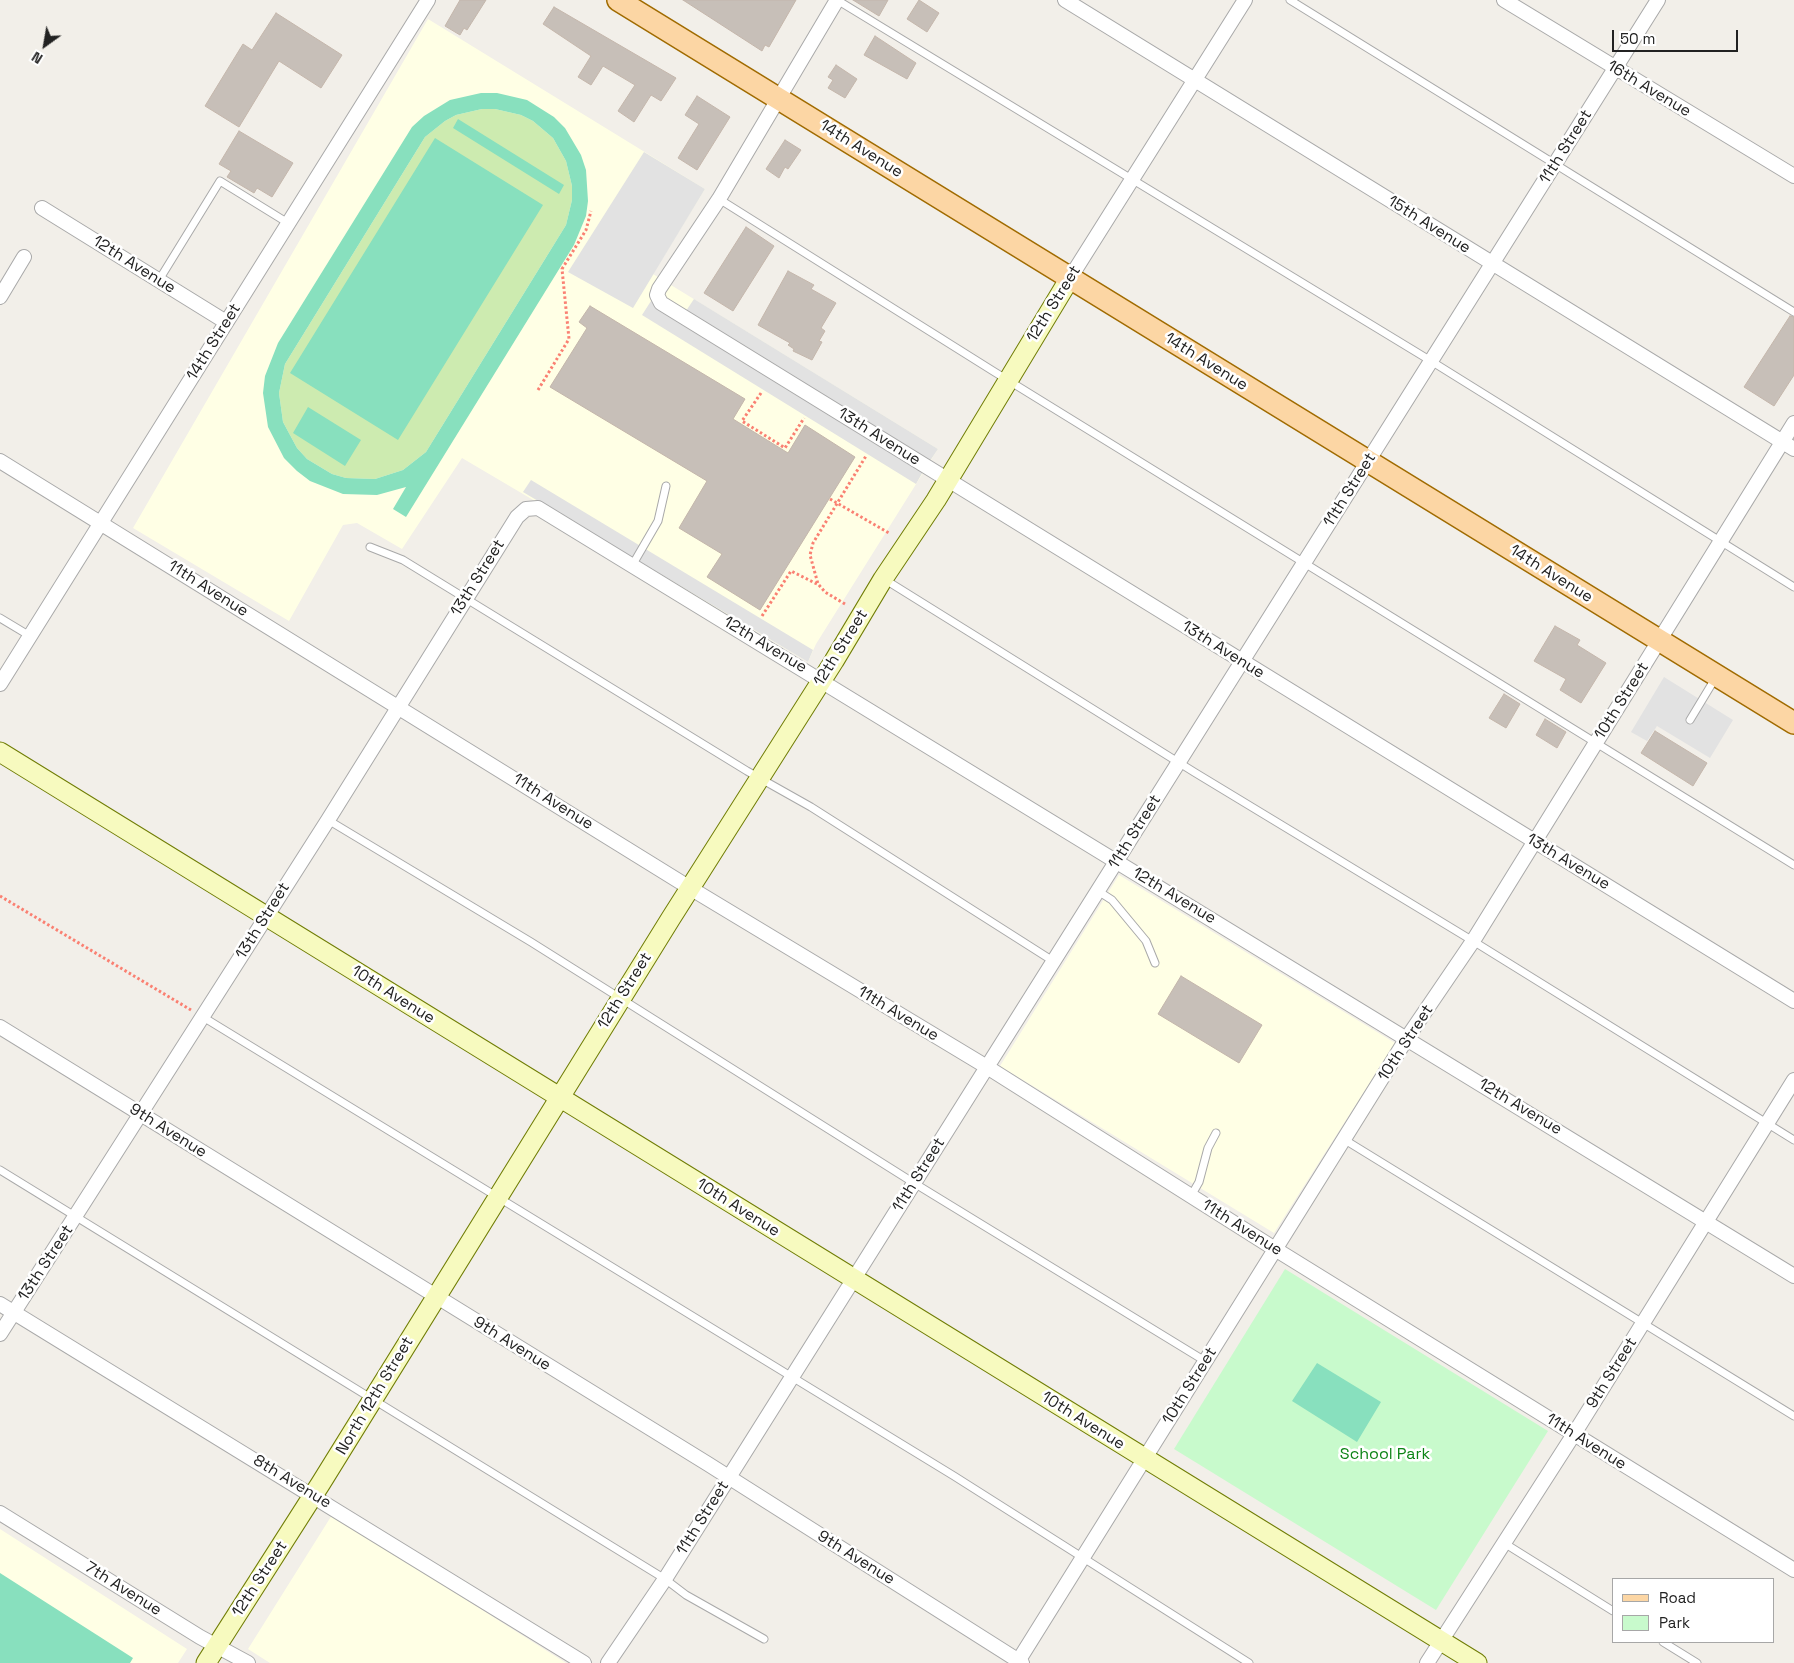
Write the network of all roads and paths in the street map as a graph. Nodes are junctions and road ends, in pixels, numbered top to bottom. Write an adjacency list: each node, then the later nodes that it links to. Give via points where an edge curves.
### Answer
1 (428, 0): 18 (street, 14th Street)
2 (618, 0): 11 (main road, 14th Avenue)
3 (837, 0): 11 (street); 14 (lane)
4 (1065, 0): 10 (street, 15th Avenue)
5 (1245, 0): 10 (street, 12th Street)
6 (1290, 0): 12 (lane)
7 (1504, 0): 9 (street, 16th Avenue)
8 (1658, 0): 9 (street, 11th Street)
9 (1615, 69): 12 (street, 11th Street); 13 (street, 16th Avenue)
10 (1195, 79): 14 (street, 12th Street); 20 (street, 15th Avenue)
11 (779, 99): 15 (street); 21 (main road, 14th Avenue)
12 (1555, 165): 20 (street, 11th Street); 24 (lane)
13 (1794, 176)
14 (1132, 179): 21 (street, 12th Street); 26 (lane)
15 (719, 199): 27 (lane); 36 (street, 13th Avenue, via 657,295 661,303)
16 (42, 208): 22 (street, 12th Avenue)
17 (590, 211): 28 (path, via 586,230 562,269 568,340)
18 (288, 223): 22 (lane, via 220,181); 25 (street, 14th Street)
19 (24, 256): 23 (street)
20 (1493, 265): 26 (street, 11th Street); 32 (street, 15th Avenue)
21 (1070, 278): 27 (street, 12th Street); 35 (main road, 14th Avenue)
22 (159, 280): 25 (street, 12th Avenue)
23 (0, 297)
24 (1794, 312)
25 (226, 322): 41 (street, 14th Street)
26 (1431, 361): 35 (street, 11th Street); 43 (lane)
27 (1007, 379): 36 (street, 12th Street); 45 (lane)
28 (538, 390)
29 (761, 392): 30 (path, via 742,421 785,448)
30 (804, 418)
31 (1794, 423): 32 (street, 10th Street)
32 (1788, 446): 43 (street, 10th Street)
33 (866, 456): 39 (path)
34 (0, 461): 41 (street, 11th Avenue)
35 (1368, 462): 45 (street, 11th Street); 55 (main road, 14th Avenue)
36 (947, 479): 47 (street, 12th Street); 56 (street, 13th Avenue)
37 (666, 486): 46 (lane, via 654,530)
38 (830, 499): 39 (path)
39 (838, 503): 42 (path); 48 (path, via 813,543 810,555)
40 (526, 509): 46 (street, 12th Avenue, via 538,508); 50 (street, 13th Street, via 517,516)
41 (101, 523): 54 (street, 14th Street); 60 (street, 11th Avenue)
42 (889, 534)
43 (1720, 542): 49 (lane); 55 (street, 10th Street)
44 (370, 547): 50 (lane, via 403,560)
45 (1305, 562): 56 (street, 11th Street); 63 (lane)
46 (633, 564): 58 (street, 12th Avenue)
47 (883, 579): 58 (street, 12th Street); 65 (lane)
48 (818, 584): 51 (path); 52 (path, via 791,571)
49 (1794, 587)
50 (465, 600): 60 (street, 13th Street); 66 (lane)
51 (845, 604)
52 (762, 616)
53 (0, 618): 54 (lane)
54 (30, 636): 59 (street, 14th Street)
55 (1659, 640): 57 (main road, 14th Avenue); 63 (street, 10th Street)
56 (1242, 661): 65 (street, 11th Street); 68 (street, 13th Avenue)
57 (1717, 676): 61 (lane); 62 (main road, 14th Avenue)
58 (822, 680): 66 (street, 12th Street); 69 (street, 12th Avenue)
59 (0, 684)
60 (398, 707): 67 (street, 13th Street); 71 (street, 11th Avenue)
61 (1690, 720)
62 (1794, 723)
63 (1595, 743): 68 (street, 10th Street); 70 (lane)
64 (0, 752): 74 (street, 10th Avenue)
65 (1179, 762): 69 (street, 11th Street); 75 (lane)
66 (759, 778): 71 (street, 12th Street); 76 (lane, via 811,807)
67 (328, 820): 74 (street, 13th Street); 78 (lane)
68 (1534, 842): 75 (street, 10th Street); 79 (street, 13th Avenue)
69 (1117, 860): 72 (street, 11th Street); 82 (street, 12th Avenue)
70 (1794, 865)
71 (690, 888): 78 (street, 12th Street); 83 (street, 11th Avenue)
72 (1098, 891): 76 (street, 11th Street); 77 (lane, via 1112,900 1146,941)
73 (0, 896): 80 (path)
74 (266, 916): 80 (street, 13th Street); 85 (street, 10th Avenue)
75 (1473, 941): 82 (street, 10th Street); 87 (lane)
76 (1053, 961): 83 (street, 11th Street)
77 (1155, 963)
78 (621, 999): 85 (street, 12th Street); 92 (lane)
79 (1794, 1000)
80 (203, 1017): 86 (street, 13th Street); 94 (lane)
81 (0, 1027): 86 (street, 9th Avenue)
82 (1407, 1038): 89 (street, 10th Street); 96 (street, 12th Avenue)
83 (987, 1067): 92 (street, 11th Street); 93 (street, 11th Avenue)
84 (1794, 1080): 87 (street, 9th Street)
85 (559, 1097): 94 (street, 12th Street); 99 (street, 10th Avenue)
86 (141, 1114): 95 (street, 13th Street); 100 (street, 9th Avenue)
87 (1766, 1124): 90 (lane); 96 (street, 9th Street)
88 (1216, 1133): 93 (lane)
89 (1345, 1140): 97 (street, 10th Street); 103 (lane)
90 (1794, 1140)
91 (0, 1170): 95 (lane)
92 (914, 1183): 99 (street, 11th Street); 105 (lane)
93 (1191, 1196): 97 (street, 11th Avenue)
94 (497, 1197): 100 (street, 12th Street); 106 (lane)
95 (75, 1217): 102 (street, 13th Street); 107 (lane)
96 (1706, 1221): 98 (street, 12th Avenue); 103 (street, 9th Street)
97 (1275, 1249): 105 (street, 10th Street); 109 (street, 11th Avenue)
98 (1794, 1276)
99 (853, 1279): 106 (street, 11th Street); 110 (street, 10th Avenue)
100 (435, 1296): 107 (street, North 12th Street); 111 (street, 9th Avenue)
101 (0, 1304): 102 (street, 8th Avenue)
102 (14, 1312): 104 (street, 13th Street); 112 (street, 8th Avenue)
103 (1643, 1322): 108 (lane); 109 (street, 9th Street)
104 (0, 1334)
105 (1205, 1361): 110 (street, 10th Street)
106 (791, 1378): 111 (street, 11th Street); 115 (lane, via 954,1476)
107 (371, 1400): 112 (street, North 12th Street); 117 (lane)
108 (1794, 1416)
109 (1574, 1434): 114 (street, 9th Street); 116 (street, 11th Avenue)
110 (1144, 1458): 115 (street, 10th Street); 120 (street, 10th Avenue)
111 (728, 1477): 117 (street, 11th Street); 124 (street, 9th Avenue)
112 (314, 1495): 122 (street, 12th Street); 123 (street, 8th Avenue)
113 (0, 1513): 122 (street, 7th Avenue)
114 (1504, 1543): 118 (lane); 120 (street, 9th Street)
115 (1082, 1559): 124 (street, 10th Street); 128 (lane)
116 (1794, 1570)
117 (665, 1579): 119 (lane, via 686,1595); 127 (street, 11th Street)
118 (1612, 1609)
119 (764, 1639)
120 (1440, 1640): 129 (street, 9th Street); 130 (street, 10th Avenue)
121 (1665, 1643): 131 (lane)
122 (218, 1645): 125 (street, 12th Street); 126 (street, 7th Avenue)
123 (574, 1661)
124 (1019, 1662)
125 (206, 1663)
126 (248, 1663)
127 (608, 1663)
128 (1249, 1663)
129 (1427, 1663)
130 (1477, 1663)
131 (1697, 1663)

